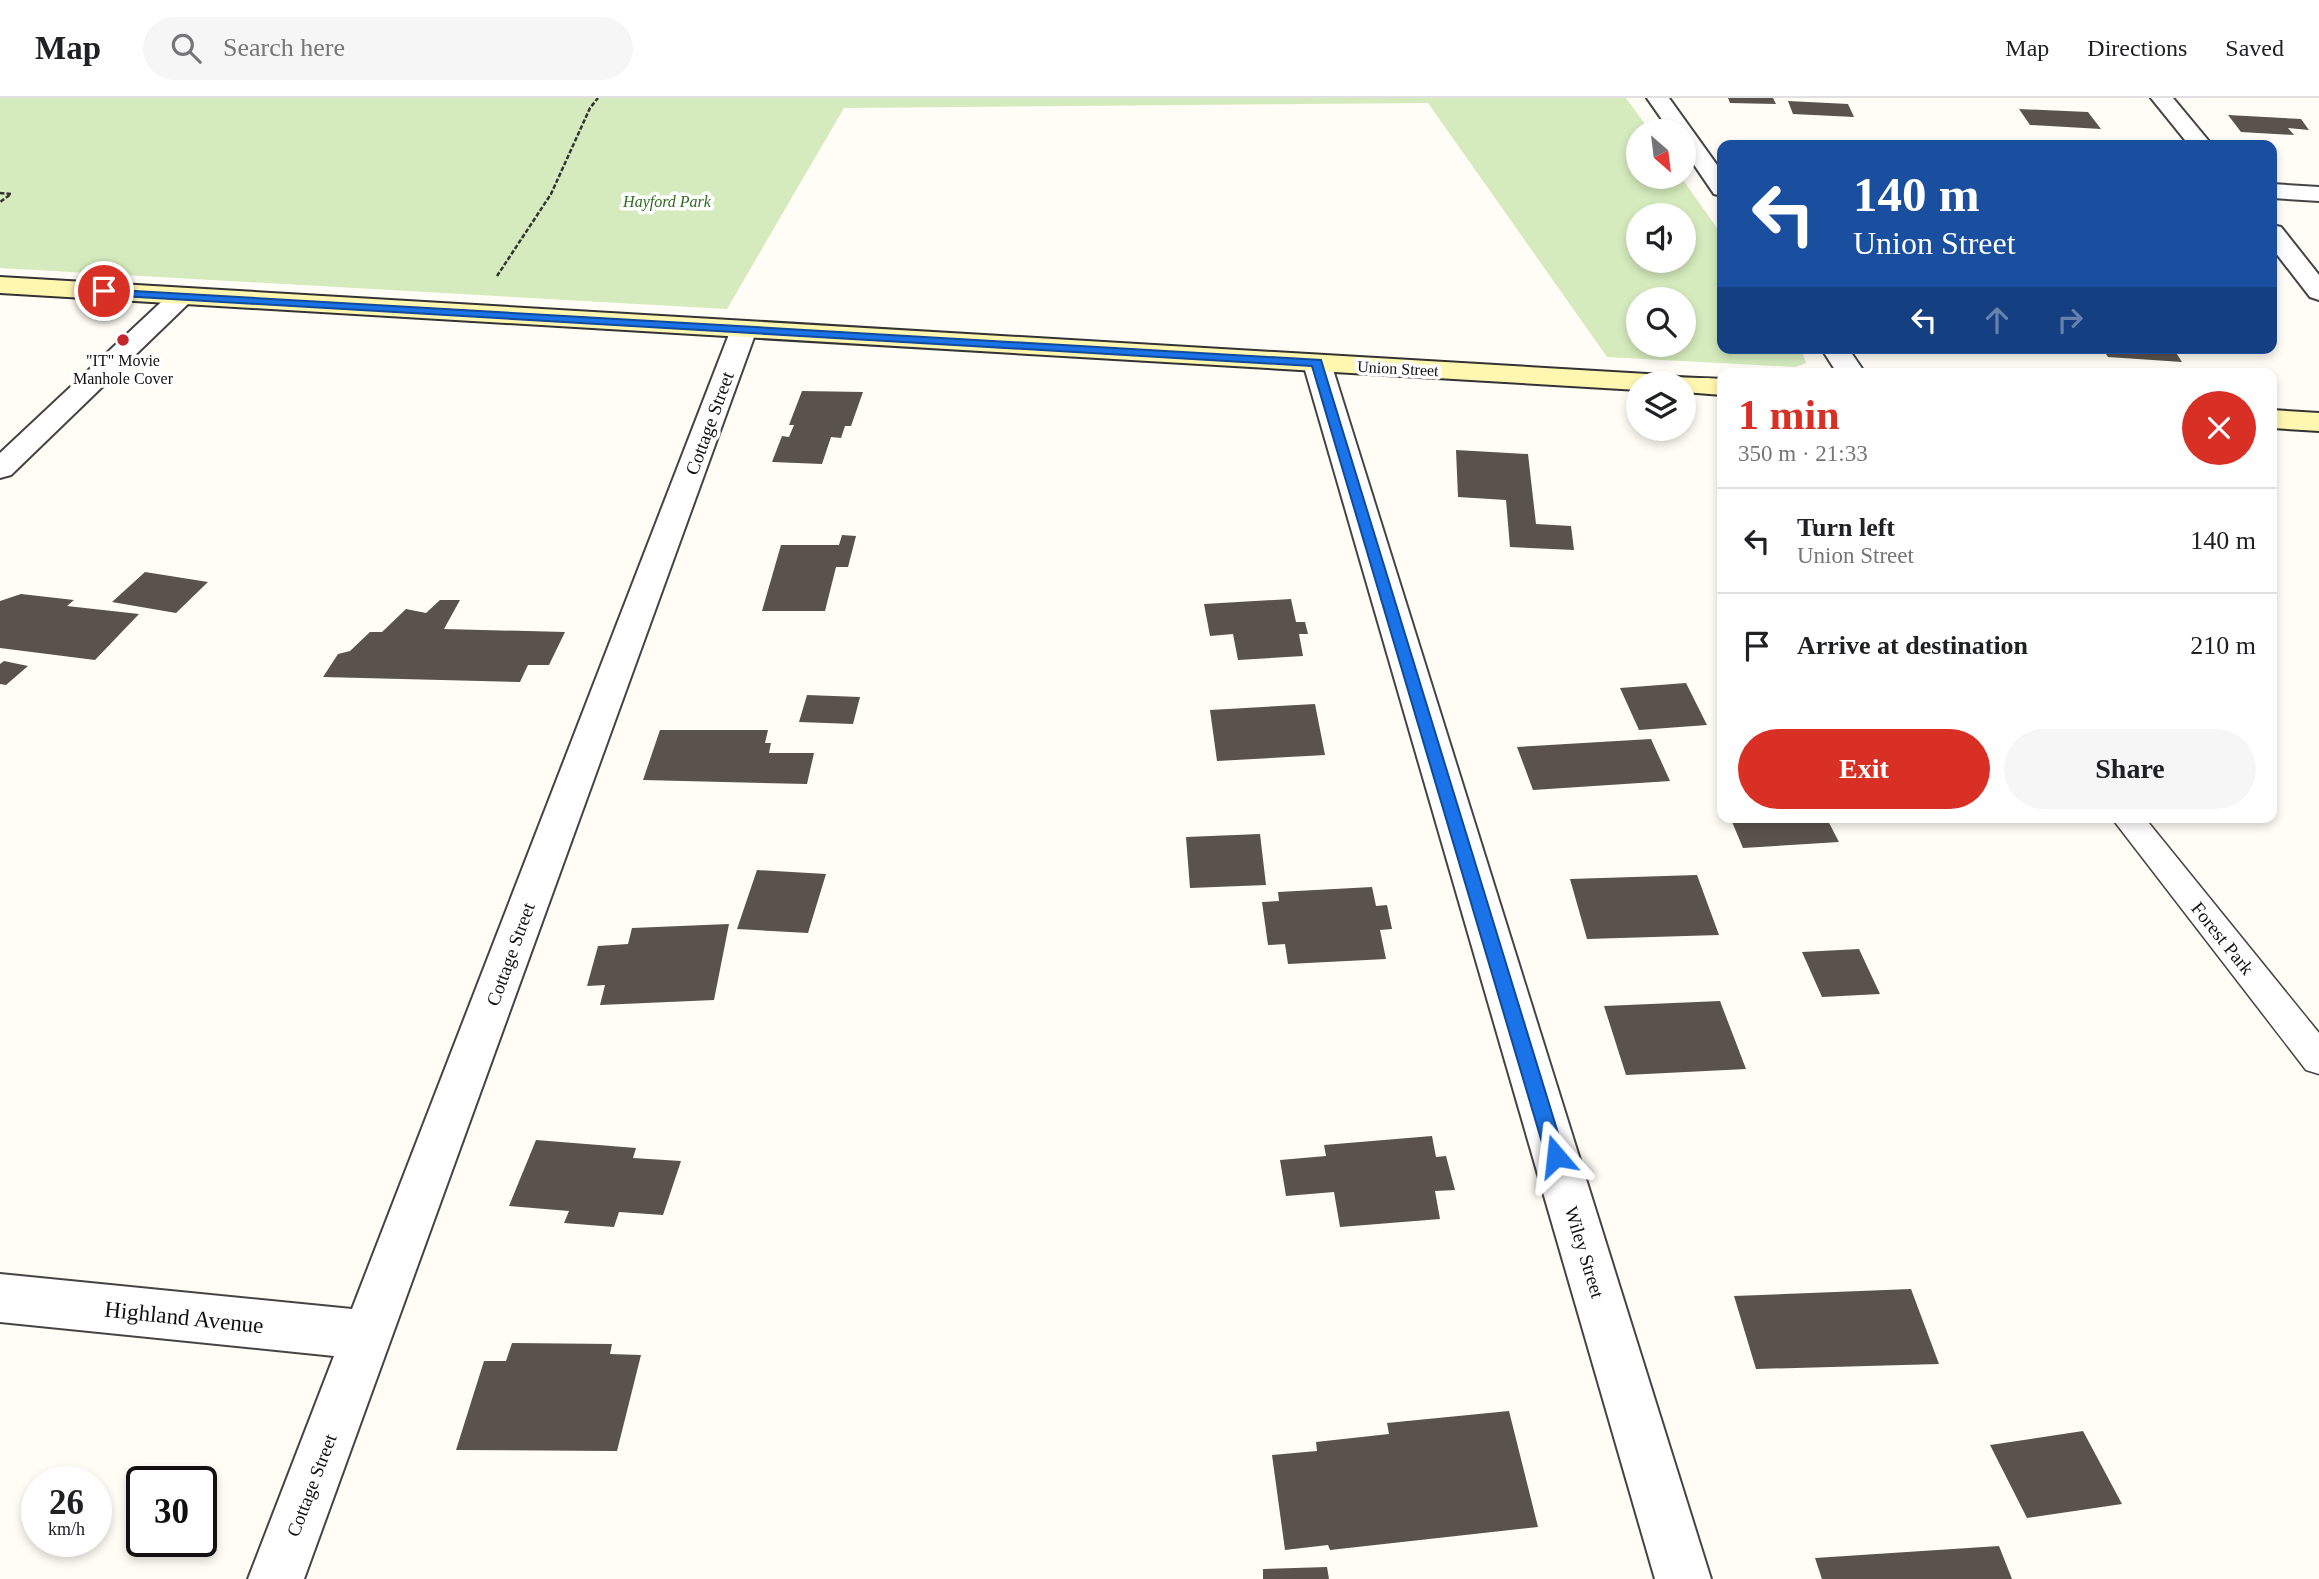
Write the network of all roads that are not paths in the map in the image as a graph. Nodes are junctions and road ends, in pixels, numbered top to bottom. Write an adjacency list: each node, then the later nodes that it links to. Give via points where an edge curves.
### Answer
1 (1658, 98): 3 (street)
2 (2162, 98): 4 (street)
3 (1672, 119)
4 (2197, 140)
5 (1696, 153): 6 (street)
6 (1717, 182)
7 (2277, 191): 8 (street)
8 (2319, 194)
9 (2277, 238): 11 (street)
10 (0, 285): 12 (main road, Union Street)
11 (2319, 292)
12 (182, 296): 13 (main road, Union Street); 20 (street)
13 (744, 329): 14 (main road, Union Street); 24 (street, Cottage Street)
14 (1317, 363): 15 (main road, Union Street); 26 (street, Wiley Street)
15 (1626, 381)
16 (1696, 385): 17 (main road)
17 (1717, 387)
18 (2277, 419): 19 (main road)
19 (2319, 422)
20 (0, 469)
21 (2131, 823): 22 (lane, Forest Park)
22 (2319, 1059)
23 (0, 1298): 24 (street, Highland Avenue)
24 (368, 1335): 25 (street, Cottage Street)
25 (275, 1579)
26 (1683, 1579)

